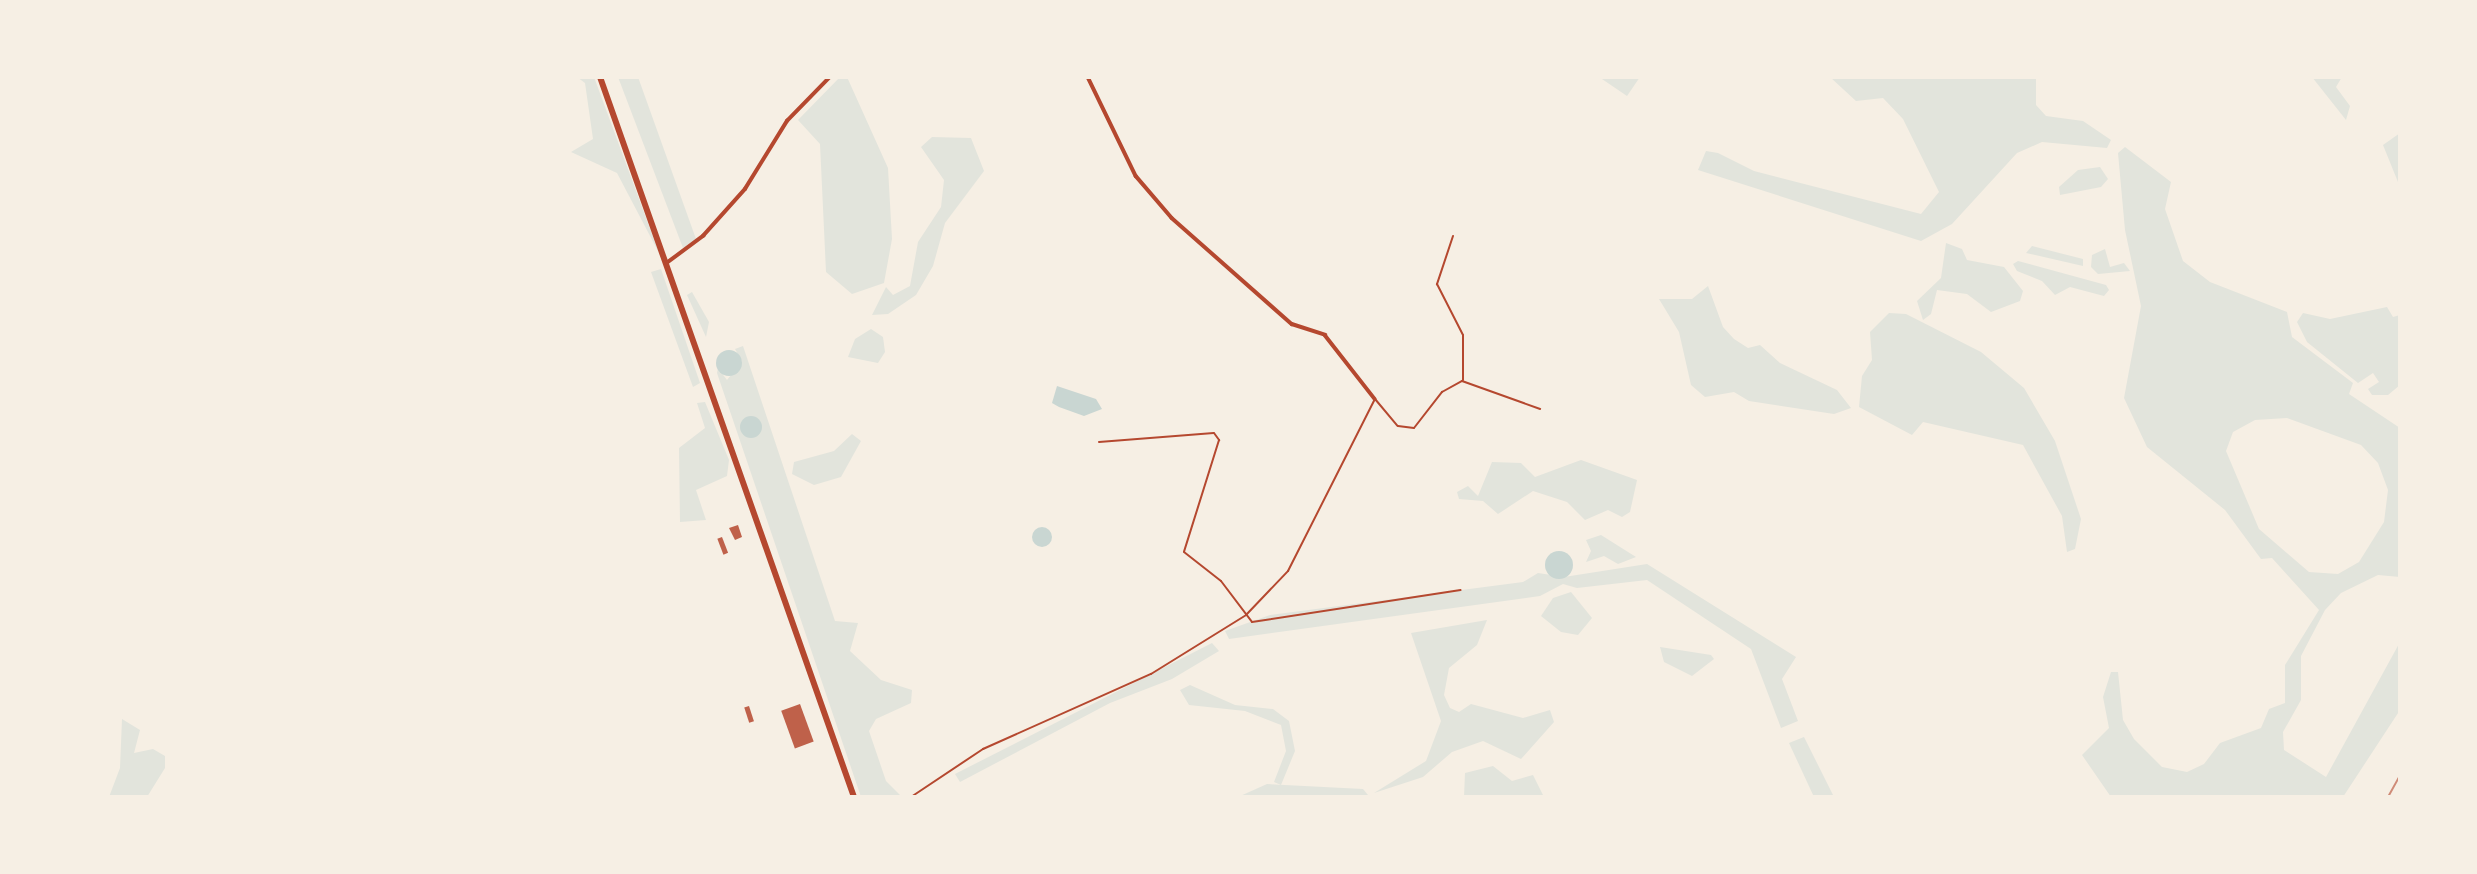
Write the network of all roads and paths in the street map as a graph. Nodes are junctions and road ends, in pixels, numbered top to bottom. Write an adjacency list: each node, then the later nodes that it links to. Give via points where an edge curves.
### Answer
1 (600, 77): 5 (main road)
2 (830, 77): 5 (street, via 787,121 745,189 703,236)
3 (1088, 77): 7 (street, via 1136,176 1172,218 1292,324 1325,335)
4 (1453, 236): 6 (lane, via 1437,284 1463,335)
5 (668, 262): 12 (main road)
6 (1462, 381): 7 (lane, via 1442,392 1414,428 1398,426); 8 (lane)
7 (1375, 399): 11 (lane, via 1288,571)
8 (1541, 409)
9 (1099, 442): 11 (lane, via 1214,433 1219,440 1184,552 1221,582)
10 (1461, 590): 11 (lane, via 1262,624)
11 (1246, 615): 13 (lane, via 1151,674 983,749)
12 (854, 797)
13 (911, 797)

